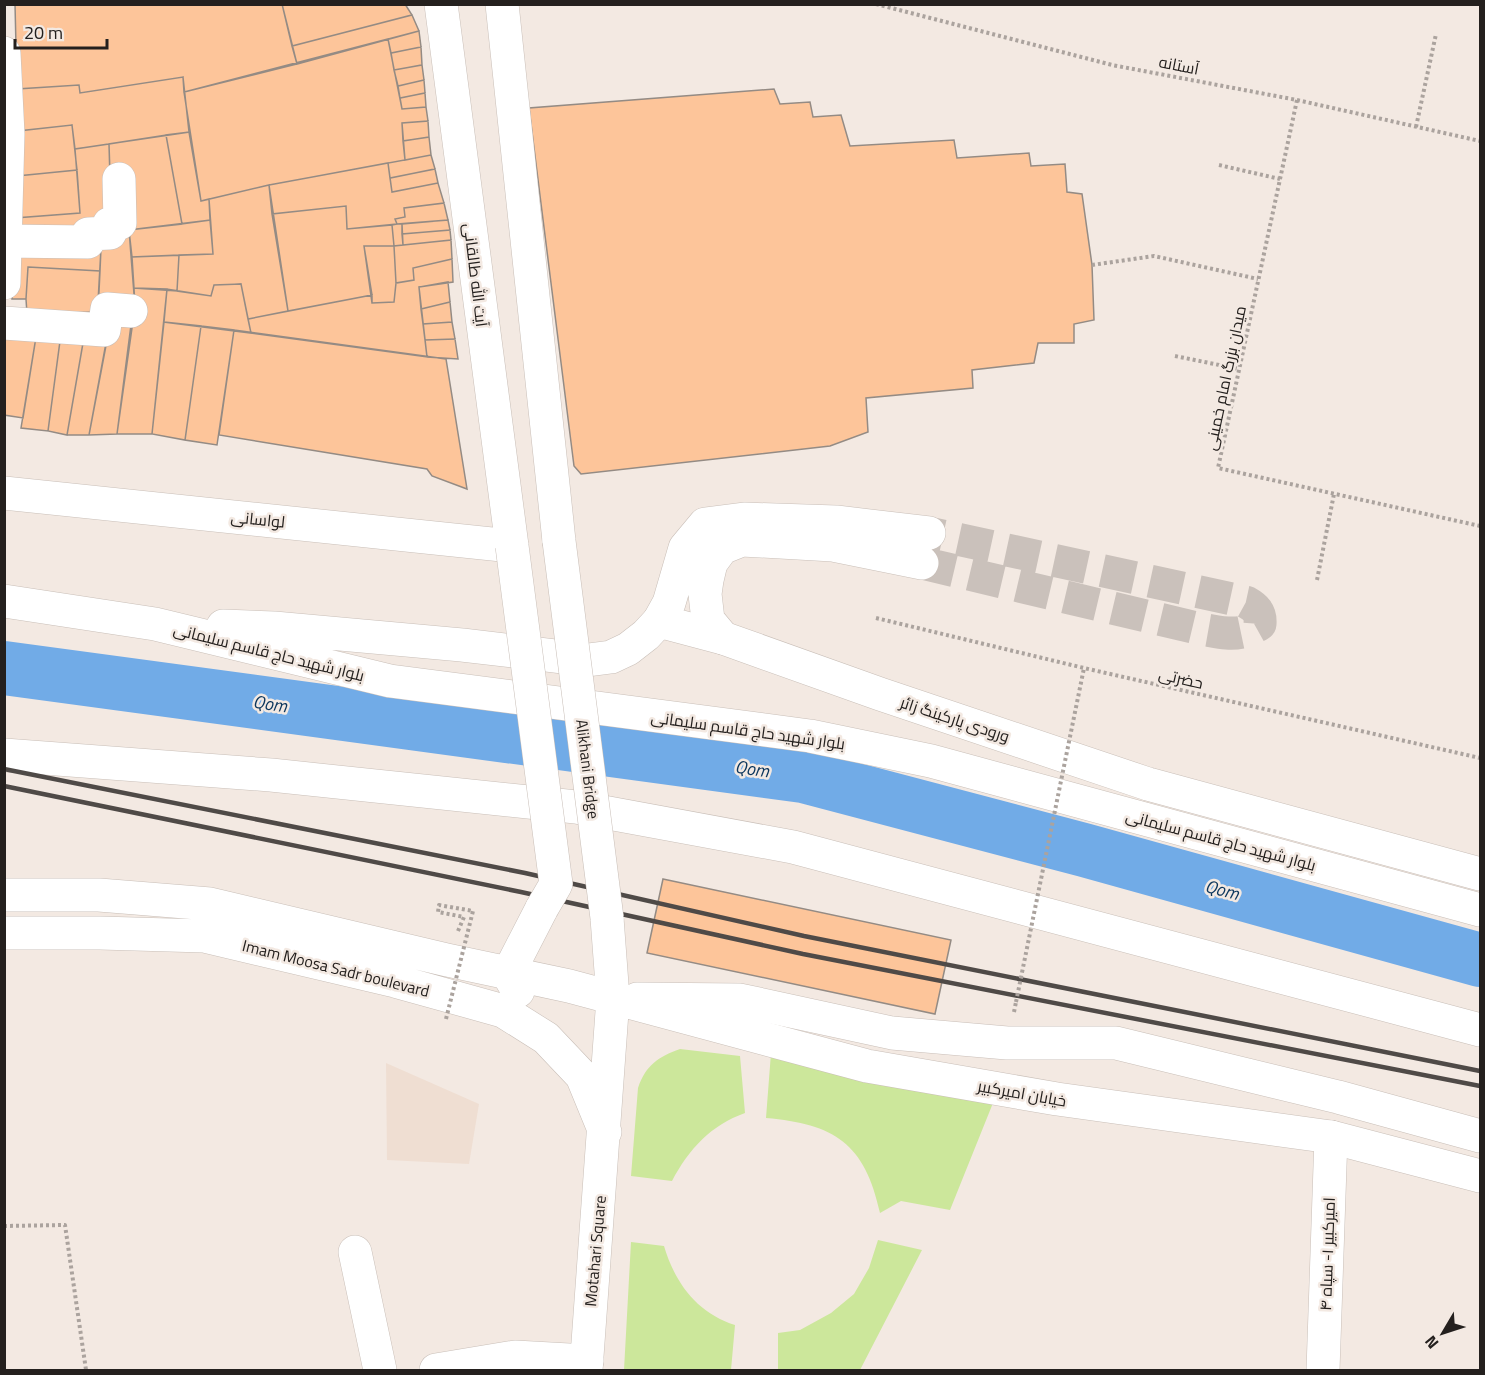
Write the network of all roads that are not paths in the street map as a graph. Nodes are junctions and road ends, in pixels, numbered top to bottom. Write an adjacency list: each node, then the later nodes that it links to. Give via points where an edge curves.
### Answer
1 (441, 4): 12 (main road, آیت الله طالقانی)
2 (502, 4): 25 (main road, Alikhani Bridge, bridge)
3 (4, 53): 5 (main road, via 8,134)
4 (119, 179): 6 (main road, via 120,223 109,224 110,233 88,234 88,242)
5 (5, 194): 6 (main road)
6 (5, 241): 7 (main road)
7 (4, 283)
8 (131, 311): 9 (main road, via 107,309 104,330)
9 (4, 323)
10 (4, 493): 12 (main road, لواسانی)
11 (709, 541): 13 (main road, via 705,524 744,519 836,522); 15 (main road, via 685,548 669,603); 17 (main road, via 711,563 705,594 708,620)
12 (512, 546): 23 (main road, bridge, via 556,884)
13 (925, 548)
14 (4, 601): 16 (main road, بلوار شهید حاج قاسم سلیمانی)
15 (659, 621): 16 (main road, via 628,649 611,657 588,660 274,628); 17 (main road, ورودی پارکینگ زائر)
16 (156, 624): 21 (main road, بلوار شهید حاج قاسم سلیمانی, via 390,681 810,736 931,761)
17 (723, 638): 19 (main road, ورودی پارکینگ زائر, via 1148,784)
18 (4, 755): 27 (main road, via 271,775 576,807 793,847)
19 (1480, 874)
20 (4, 895): 23 (main road, Imam Moosa Sadr boulevard, via 99,895 210,904)
21 (1480, 910)
22 (4, 933): 26 (main road, Imam Moosa Sadr boulevard, via 204,936)
23 (508, 974): 24 (main road, Imam Moosa Sadr boulevard); 26 (main road, via 518,995 513,1005)
24 (569, 986): 25 (main road, خیابان امیرکبیر)
25 (613, 998): 28 (main road, Motahari Square); 29 (main road, via 740,1000 903,1034 1007,1043 1116,1043); 30 (main road, خیابان امیرکبیر, via 867,1066 1057,1099)
26 (503, 1011): 28 (main road, Imam Moosa Sadr boulevard, via 546,1038 582,1076)
27 (1480, 1030)
28 (605, 1132): 33 (main road, Motahari Square)
29 (1480, 1136)
30 (1331, 1137): 31 (main road, خیابان امیرکبیر); 36 (main road, امیرکبیر ۱- سپاه ۴)
31 (1480, 1176)
32 (355, 1252): 34 (main road)
33 (582, 1368): 35 (main road, via 515,1357)
34 (380, 1371)
35 (436, 1371)
36 (1323, 1371)

